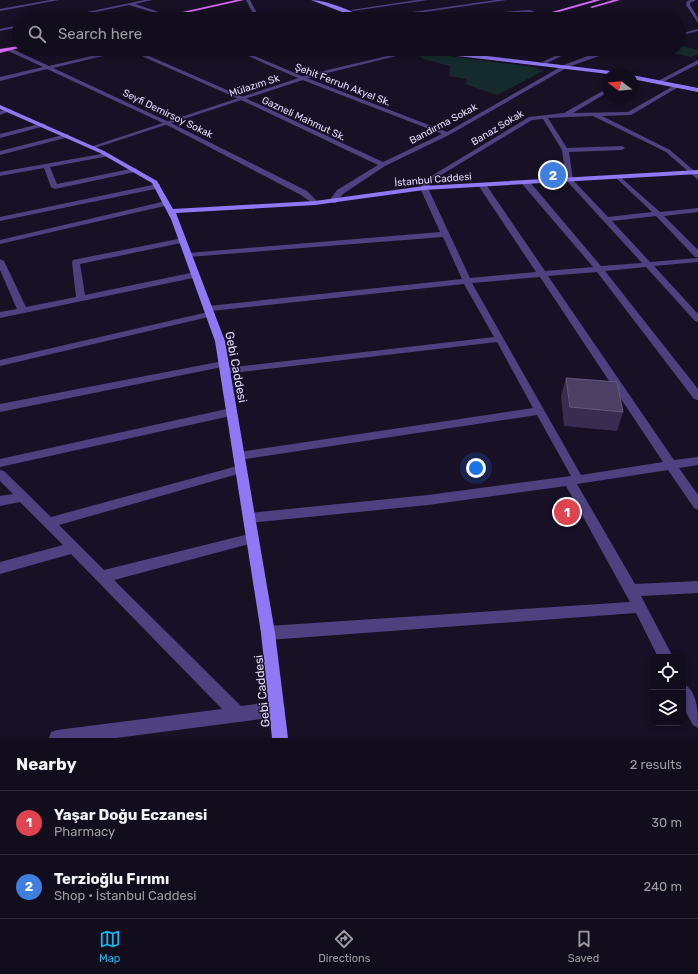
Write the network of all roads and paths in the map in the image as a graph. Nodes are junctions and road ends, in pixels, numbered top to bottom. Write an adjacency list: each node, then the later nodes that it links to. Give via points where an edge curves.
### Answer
1 (57, 0): 18 (street)
2 (121, 0): 15 (street)
3 (150, 0): 15 (street)
4 (226, 0): 22 (main road)
5 (242, 0): 23 (main road)
6 (248, 0): 24 (street)
7 (313, 0): 25 (main road)
8 (325, 0): 16 (main road)
9 (399, 0): 16 (street)
10 (426, 0): 25 (street)
11 (505, 0): 26 (street)
12 (599, 0): 29 (main road)
13 (618, 0): 30 (main road)
14 (694, 0): 17 (street, via 688,2)
15 (129, 4): 20 (street); 21 (street)
16 (347, 8): 25 (main road)
17 (690, 8): 19 (street); 31 (street)
18 (0, 10)
19 (698, 10)
20 (90, 12)
21 (145, 12)
22 (180, 12)
23 (185, 12)
24 (254, 12)
25 (353, 12)
26 (418, 12)
27 (516, 12): 28 (street)
28 (533, 12)
29 (557, 12)
30 (575, 12)
31 (698, 22)
32 (12, 27): 33 (street)
33 (0, 30)
34 (698, 30): 35 (street)
35 (686, 33)
36 (12, 44): 37 (main road)
37 (0, 47)
38 (12, 48): 39 (main road)
39 (8, 49): 40 (main road); 41 (street, Seyfi Demirsoy Sokak)
40 (0, 51)
41 (12, 51)
42 (24, 56): 54 (street, Seyfi Demirsoy Sokak)
43 (100, 56): 54 (street)
44 (144, 56): 63 (street, Gazneli Mahmut Sk.)
45 (250, 56): 57 (street, Şehit Ferruh Akyel Sk.)
46 (394, 56): 57 (street, Mülazım Sk)
47 (480, 56): 53 (main road)
48 (509, 56): 51 (main road)
49 (558, 56): 51 (street)
50 (594, 56): 53 (street, Bandırma Sokak)
51 (545, 62): 53 (main road)
52 (698, 62): 59 (street)
53 (566, 66): 55 (main road); 70 (street, Bandırma Sokak)
54 (52, 68): 56 (street); 68 (street, Seyfi Demirsoy Sokak)
55 (602, 71)
56 (2, 77)
57 (302, 78): 63 (street, Mülazım Sk); 70 (street, Şehit Ferruh Akyel Sk.)
58 (638, 78): 59 (main road)
59 (659, 82): 60 (main road)
60 (678, 86): 61 (main road); 66 (street, via 629,114)
61 (698, 90)
62 (602, 93): 65 (street, Banaz Sokak)
63 (241, 98): 68 (street, Mülazım Sk); 78 (street, Gazneli Mahmut Sk.)
64 (3, 110): 69 (main road, Gebi Caddesi)
65 (565, 115): 66 (street); 67 (street, Banaz Sokak)
66 (595, 115): 82 (street, via 668,150)
67 (544, 116): 75 (street); 88 (street, Banaz Sokak, via 531,118 430,180)
68 (167, 122): 73 (street, Mülazım Sk); 90 (street, Seyfi Demirsoy Sokak, via 304,194)
69 (43, 125): 71 (street); 72 (main road, Gebi Caddesi)
70 (447, 134): 78 (street, Bandırma Sokak)
71 (0, 136)
72 (67, 136): 73 (main road, Gebi Caddesi); 76 (street)
73 (93, 147): 77 (main road, Gebi Caddesi)
74 (622, 148): 75 (street)
75 (565, 150): 84 (street)
76 (0, 153)
77 (107, 155): 79 (street); 80 (main road, Gebi Caddesi)
78 (383, 165): 89 (street, Bandırma Sokak, via 340,192)
79 (46, 166): 80 (street, via 55,187); 81 (street)
80 (135, 170): 87 (main road, Gebi Caddesi)
81 (0, 174)
82 (696, 174): 83 (main road, İstanbul Caddesi)
83 (618, 178): 84 (main road, İstanbul Caddesi); 93 (street)
84 (570, 180): 85 (main road, İstanbul Caddesi); 95 (street)
85 (526, 183): 86 (main road, İstanbul Caddesi); 104 (street)
86 (482, 185): 88 (main road, İstanbul Caddesi); 105 (street)
87 (158, 186): 91 (main road, Gebi Caddesi); 94 (street)
88 (424, 188): 89 (main road, İstanbul Caddesi); 96 (street)
89 (333, 201): 90 (main road, İstanbul Caddesi)
90 (315, 203): 91 (main road, İstanbul Caddesi)
91 (168, 207): 97 (main road, Gebi Caddesi); 98 (street)
92 (698, 210): 93 (street)
93 (658, 214): 95 (street); 100 (street)
94 (0, 218)
95 (608, 219): 103 (street)
96 (446, 234): 99 (street); 107 (street)
97 (183, 240): 99 (main road, Gebi Caddesi); 108 (street, via 76,262)
98 (0, 242)
99 (188, 255): 106 (main road, Gebi Caddesi)
100 (698, 255)
101 (698, 260): 103 (street)
102 (0, 261): 109 (street)
103 (649, 264): 104 (street); 112 (street)
104 (599, 269): 105 (street); 116 (street)
105 (542, 274): 107 (street); 123 (street)
106 (195, 275): 108 (street); 110 (main road, Gebi Caddesi)
107 (467, 282): 110 (street); 113 (street)
108 (81, 299): 109 (street)
109 (23, 311): 111 (street)
110 (209, 312): 114 (street); 115 (main road, Gebi Caddesi, via 220,341)
111 (0, 315)
112 (698, 319)
113 (500, 339): 115 (street); 118 (street)
114 (0, 362)
115 (224, 367): 117 (street); 119 (main road, Gebi Caddesi)
116 (698, 396)
117 (0, 408)
118 (540, 411): 120 (street); 126 (street)
119 (231, 412): 120 (main road, Gebi Caddesi); 122 (street)
120 (239, 456): 124 (main road, Gebi Caddesi)
121 (698, 461): 123 (street)
122 (0, 463)
123 (671, 465): 126 (street); 128 (street)
124 (241, 469): 130 (main road, Gebi Caddesi); 131 (street)
125 (0, 474): 127 (street)
126 (574, 480): 130 (street, via 428,500); 137 (street)
127 (24, 497): 129 (street); 131 (street)
128 (696, 500)
129 (0, 502)
130 (249, 518): 132 (main road, Gebi Caddesi)
131 (49, 523): 133 (street)
132 (253, 538): 135 (street); 139 (main road, Gebi Caddesi)
133 (73, 548): 134 (street); 135 (street)
134 (0, 568)
135 (101, 577): 143 (street)
136 (698, 587): 137 (street)
137 (632, 590): 138 (street)
138 (640, 607): 139 (street); 140 (street)
139 (268, 633): 142 (main road, Gebi Caddesi)
140 (664, 654)
141 (686, 697): 144 (street)
142 (277, 709): 143 (street); 146 (main road, Gebi Caddesi)
143 (238, 714): 145 (street)
144 (698, 720)
145 (57, 738)
146 (280, 738)

